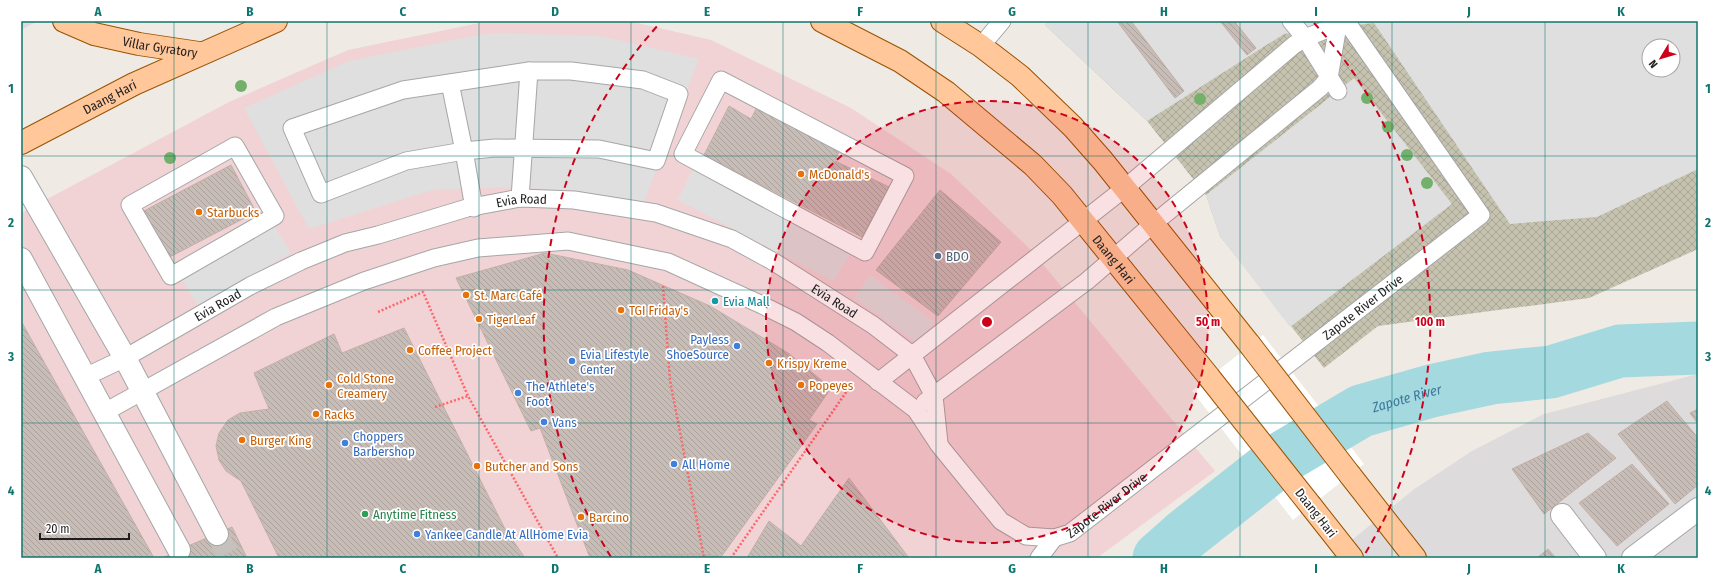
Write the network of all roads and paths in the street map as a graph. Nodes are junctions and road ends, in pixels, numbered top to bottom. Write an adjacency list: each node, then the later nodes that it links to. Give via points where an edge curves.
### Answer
1 (64, 21): 10 (main road, Villar Gyratory, via 94,34)
2 (276, 21): 10 (main road, Villar Gyratory)
3 (822, 21): 22 (main road, Daang Hari, via 900,61 946,92 1033,165 1062,195)
4 (942, 21): 9 (main road)
5 (1002, 21): 9 (lane)
6 (1291, 21): 8 (lane)
7 (1342, 22): 8 (lane); 13 (lane); 43 (lane, Zapote River Drive, via 1481,215 1070,533)
8 (1305, 38): 13 (lane); 19 (lane)
9 (981, 46): 19 (main road, via 1020,76 1073,127)
10 (199, 54): 14 (main road, Daang Hari)
11 (528, 71): 12 (lane); 15 (lane); 15 (lane, via 571,71 643,80 679,94 656,161 599,149)
12 (450, 83): 16 (lane); 16 (lane, via 403,90 292,128 321,194 406,161)
13 (1333, 85): 23 (lane, via 1320,88)
14 (21, 142)
15 (523, 148): 16 (lane); 20 (lane)
16 (464, 151): 21 (lane)
17 (684, 154): 17 (lane, via 722,80 905,176 865,252)
18 (21, 176): 30 (street)
19 (1126, 188): 22 (lane); 23 (main road)
20 (520, 198): 21 (lane, Evia Road); 29 (lane, Evia Road, via 574,200 656,213 732,239 774,262 873,325)
21 (474, 208): 30 (lane, Evia Road, via 345,243 301,261 250,286)
22 (1083, 222): 25 (main road, Daang Hari); 29 (lane)
23 (1153, 224): 25 (lane); 50 (main road, bridge)
24 (21, 259): 31 (street)
25 (1113, 259): 35 (lane); 49 (main road, Daang Hari, bridge)
26 (668, 262): 32 (lane, via 796,322); 33 (lane, via 568,241 478,248 434,258 364,281 276,317); 46 (path, via 662,285 670,380)
27 (171, 276): 27 (lane, via 130,205 235,146 275,216)
28 (378, 312): 34 (path, via 423,292)
29 (912, 355): 32 (lane); 35 (lane, Evia Road)
30 (125, 358): 31 (lane, Evia Road); 33 (street)
31 (86, 377): 38 (street)
32 (871, 377): 37 (lane); 47 (path, via 847,390)
33 (143, 390): 38 (lane); 42 (street)
34 (468, 396): 36 (path); 45 (path)
35 (934, 396): 37 (lane); 39 (lane)
36 (435, 407)
37 (916, 410): 39 (lane, Zapote River Drive)
38 (105, 412): 44 (street)
39 (939, 445): 43 (lane, Zapote River Drive, via 1001,521 1026,536)
40 (1698, 510): 52 (street)
41 (1562, 515): 51 (street)
42 (217, 534)
43 (1054, 538): 48 (lane, Zapote River Drive)
44 (179, 550)
45 (558, 558)
46 (704, 558)
47 (731, 558)
48 (1039, 558)
49 (1352, 558)
50 (1415, 558)
51 (1595, 558)
52 (1633, 558)

